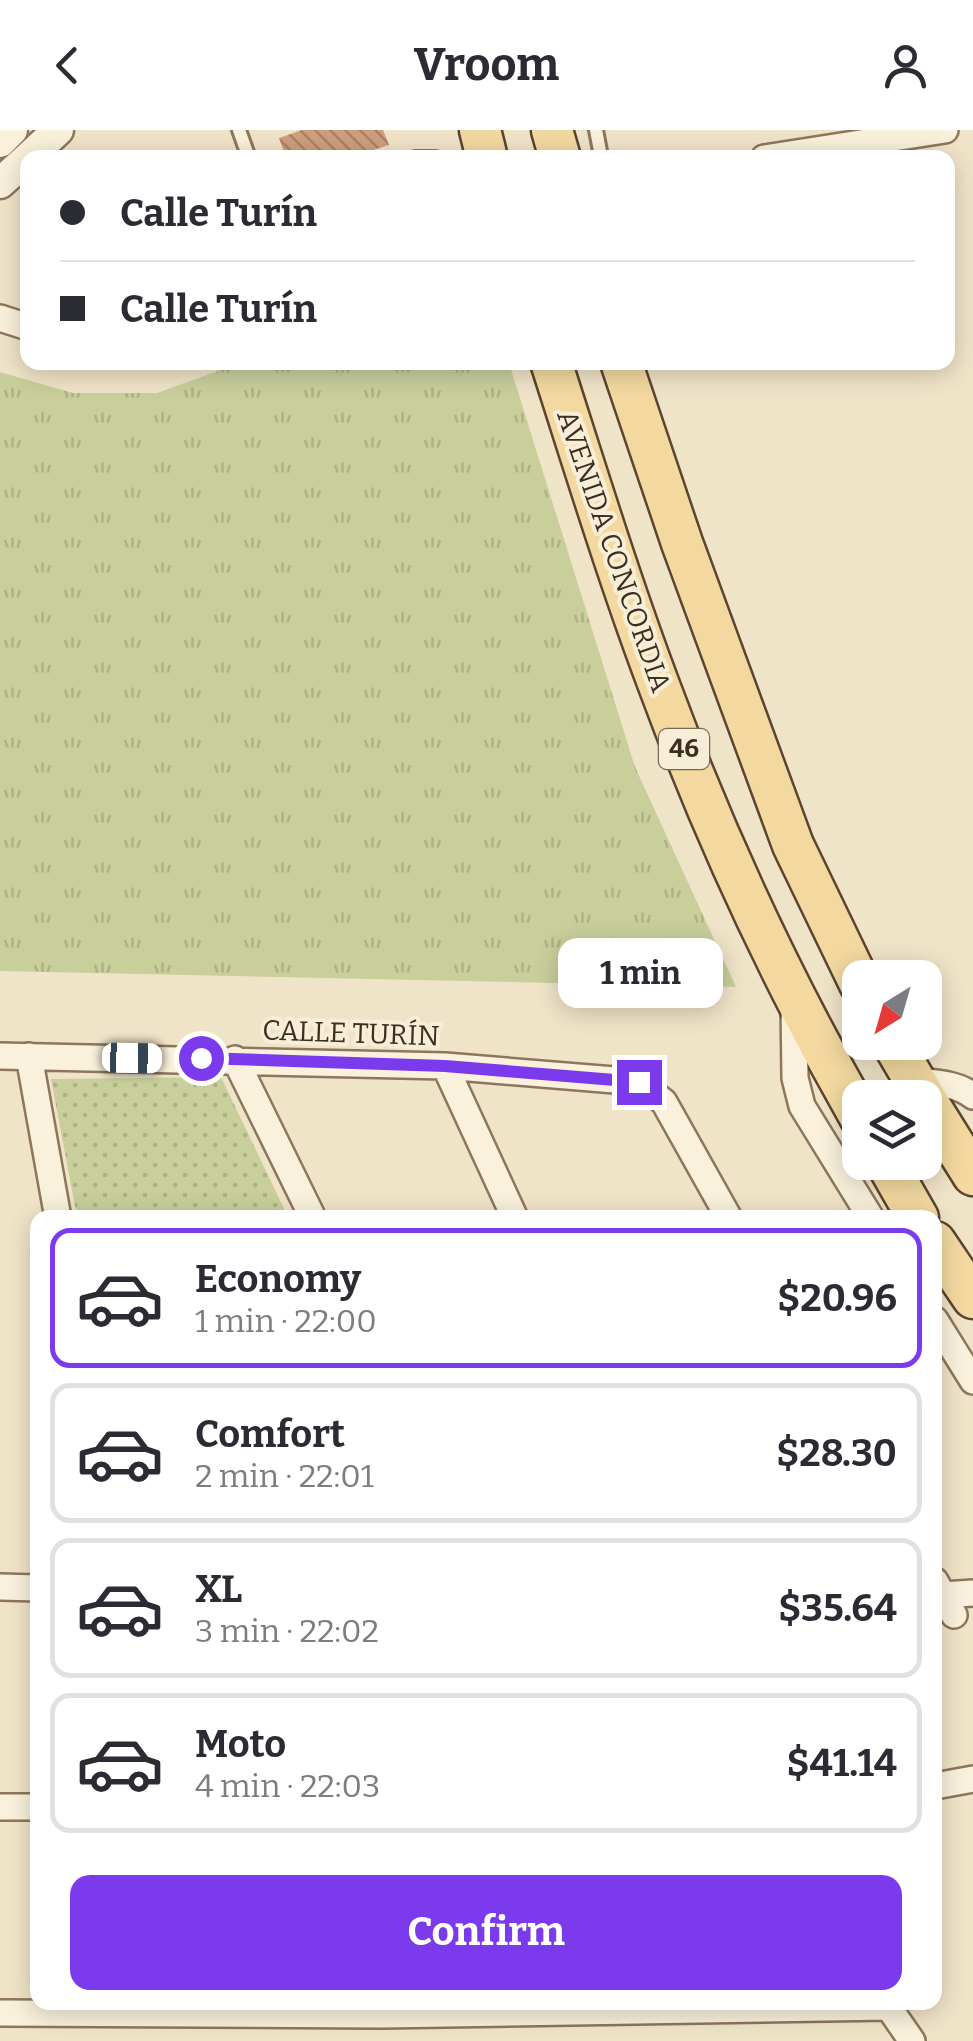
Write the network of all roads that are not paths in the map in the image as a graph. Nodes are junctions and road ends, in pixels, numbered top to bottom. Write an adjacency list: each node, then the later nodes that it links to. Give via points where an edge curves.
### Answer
1 (12, 130): 4 (street)
2 (58, 130): 5 (street)
3 (945, 130): 6 (street)
4 (0, 142)
5 (37, 150)
6 (816, 150)
7 (554, 370): 12 (main road, AVENIDA CONCORDIA / 46, via 662,694)
8 (606, 370): 10 (main road, via 638,480)
9 (624, 370): 10 (main road, 46)
10 (682, 542): 11 (main road, 46, via 793,845)
11 (848, 960)
12 (794, 998): 18 (main road, AVENIDA CONCORDIA / 46); 27 (street, via 802,1106)
13 (0, 1056): 14 (street, CALLE TURÍN)
14 (30, 1056): 15 (street, CALLE TURÍN); 23 (street)
15 (235, 1059): 16 (street, CALLE TURÍN); 24 (street)
16 (445, 1066): 25 (street); 26 (street, CALLE TURÍN, via 639,1082 664,1102)
17 (942, 1083): 19 (street)
18 (842, 1085)
19 (973, 1096)
20 (942, 1125): 21 (main road)
21 (973, 1174)
22 (896, 1180): 28 (main road)
23 (57, 1210)
24 (309, 1210)
25 (511, 1210)
26 (725, 1210)
27 (866, 1210)
28 (913, 1210)
29 (942, 1252): 30 (main road)
30 (973, 1298)
31 (942, 1331): 32 (street)
32 (973, 1381)
33 (0, 1587): 34 (street)
34 (30, 1588)
35 (973, 1593): 36 (street)
36 (946, 1603)
37 (973, 1778): 38 (street)
38 (942, 1785)
39 (0, 1807): 40 (street)
40 (30, 1807)
41 (719, 2010): 44 (street)
42 (890, 2010): 45 (street)
43 (0, 2013): 44 (street)
44 (382, 2020)
45 (912, 2041)

